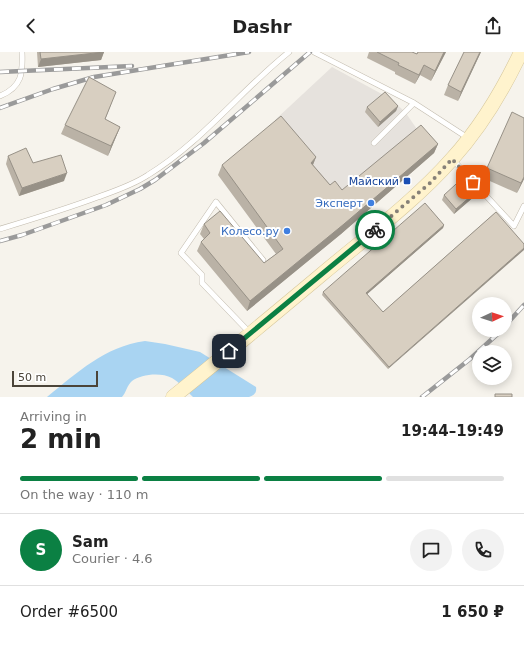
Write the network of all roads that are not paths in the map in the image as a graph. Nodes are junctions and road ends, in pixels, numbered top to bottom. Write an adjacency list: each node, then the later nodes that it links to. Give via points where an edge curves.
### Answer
1 (22, 52): 5 (lane, via 22,71 19,80 15,87)
2 (289, 52): 11 (lane, via 260,76 188,146 147,176 80,204)
3 (314, 52): 6 (lane)
4 (521, 52): 7 (main road, via 494,103)
5 (0, 96)
6 (414, 103): 7 (lane); 8 (lane)
7 (469, 139): 9 (main road)
8 (374, 143)
9 (452, 159): 10 (lane, via 514,226); 13 (main road, via 430,183 383,224)
10 (524, 206)
11 (0, 228)
12 (263, 260): 13 (lane, via 216,202 181,253 202,275 202,283)
13 (251, 334): 14 (main road)
14 (177, 394)

